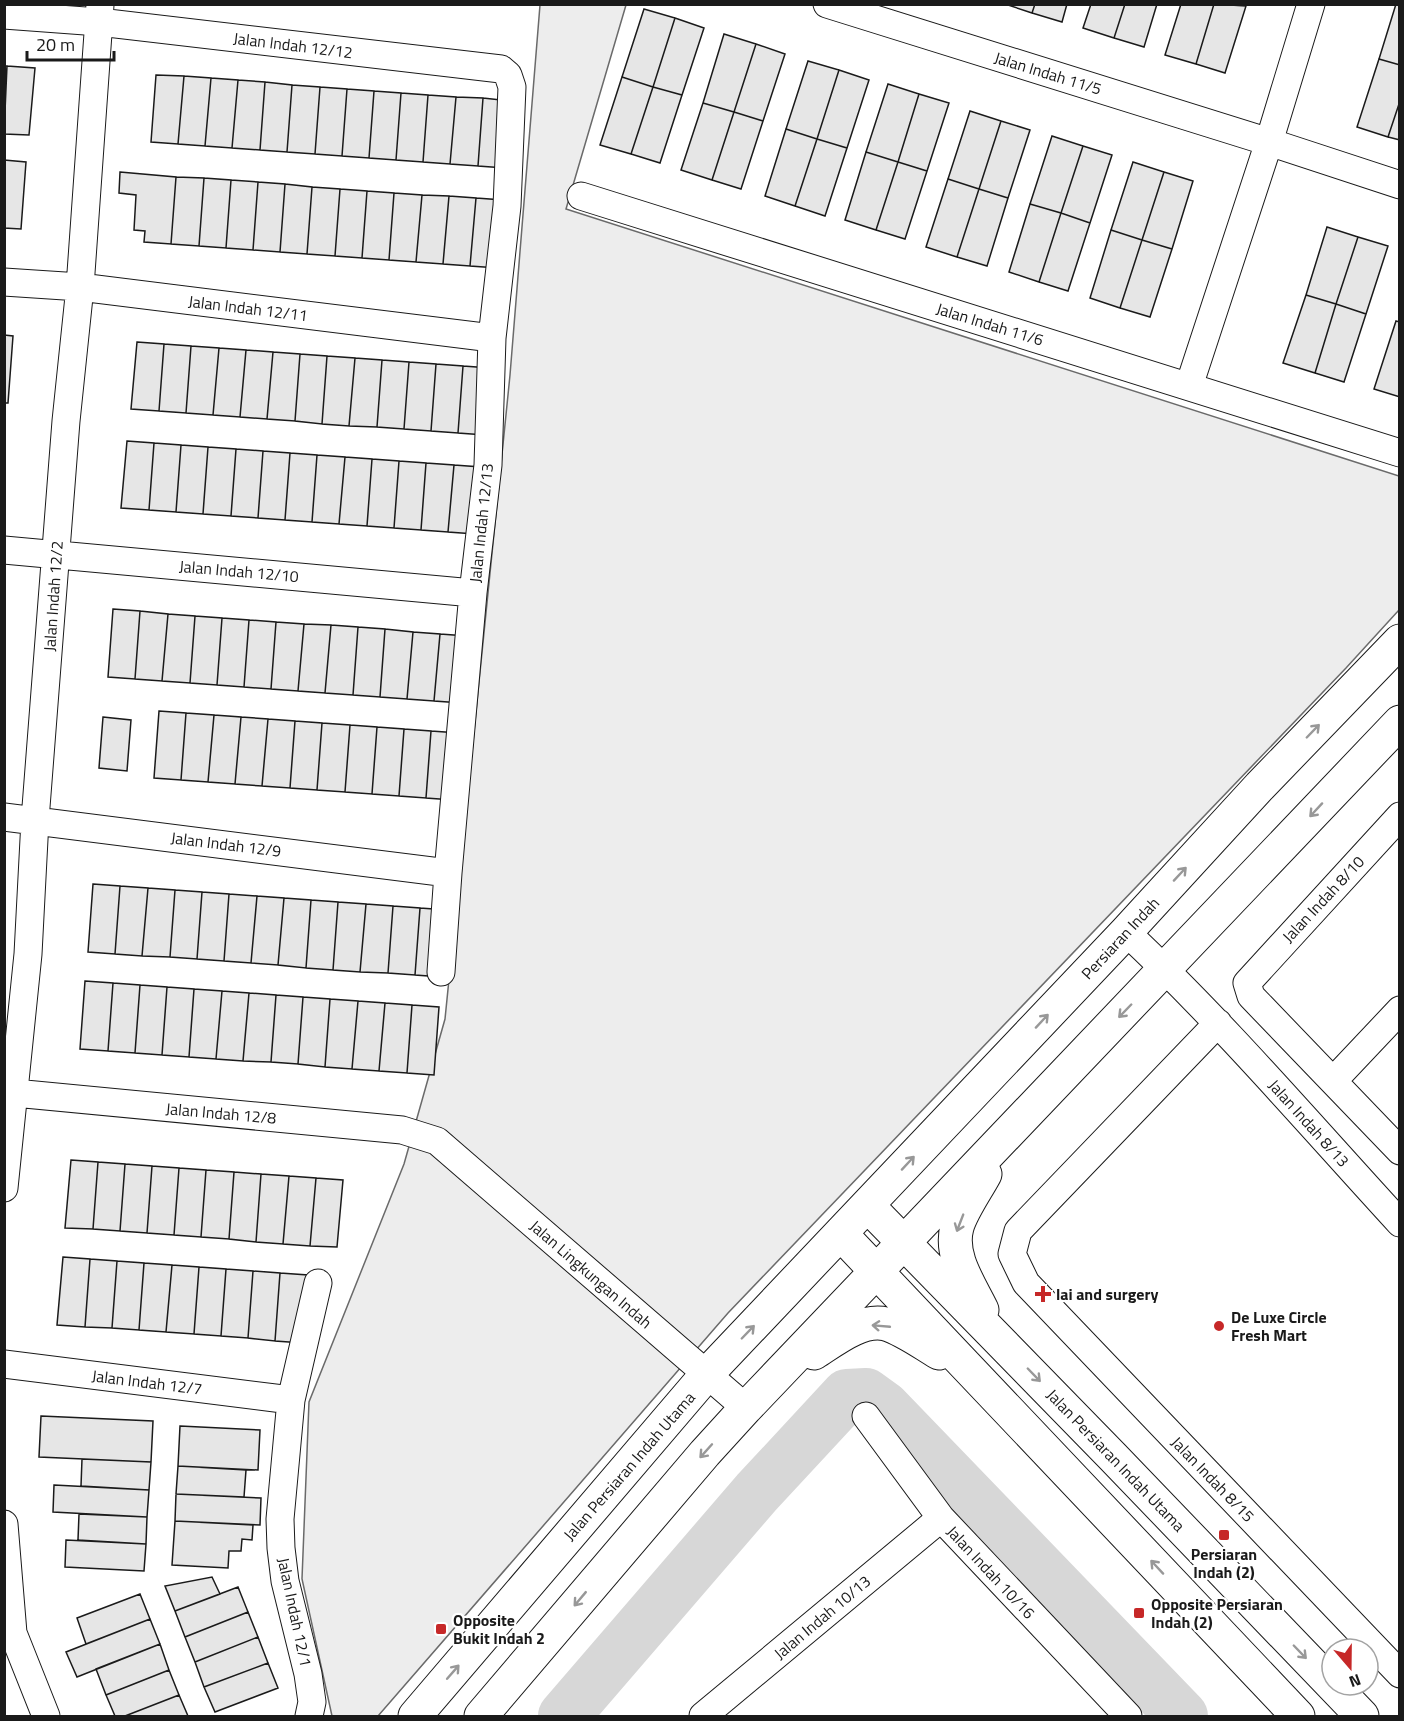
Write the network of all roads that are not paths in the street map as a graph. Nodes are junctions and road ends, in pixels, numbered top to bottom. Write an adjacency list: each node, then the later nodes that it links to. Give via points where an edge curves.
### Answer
1 (827, 4): 6 (street, Jalan Indah 11/5)
2 (1311, 4): 6 (street)
3 (99, 13): 4 (street, Jalan Indah 12/12); 5 (street, Jalan Indah 12/12, via 501,69); 10 (street, Jalan Indah 12/2)
4 (4, 15)
5 (508, 75): 11 (street, Jalan Indah 12/13, via 512,87 507,206)
6 (1269, 142): 7 (street, Jalan Indah 11/5); 12 (street)
7 (1400, 185)
8 (581, 196): 12 (street, Jalan Indah 11/6)
9 (4, 282): 10 (street, Jalan Indah 12/11)
10 (80, 287): 11 (street, Jalan Indah 12/11); 15 (street, Jalan Indah 12/2)
11 (492, 338): 16 (street, Jalan Indah 12/13, via 488,465)
12 (1188, 386): 13 (street, Jalan Indah 11/6)
13 (1400, 453)
14 (4, 550): 15 (street, Jalan Indah 12/10)
15 (57, 554): 16 (street, Jalan Indah 12/10); 21 (street, Jalan Indah 12/2)
16 (473, 593): 22 (street, Jalan Indah 12/13)
17 (1400, 641): 23 (main road, Persiaran Indah, one-way to 17)
18 (1400, 722): 24 (main road, one-way to 24)
19 (1400, 816): 28 (street, Jalan Indah 8/10, via 1247,983 1251,996)
20 (4, 817): 21 (street, Jalan Indah 12/9)
21 (35, 820): 22 (street, Jalan Indah 12/9); 29 (street, Jalan Indah 12/2, via 28,954)
22 (448, 873): 25 (street, Jalan Indah 12/13)
23 (1126, 932): 24 (street, Jalan Indah 8/13); 34 (main road, Persiaran Indah, one-way to 23)
24 (1165, 969): 27 (street, Jalan Indah 8/13); 30 (main road, one-way to 30)
25 (441, 972)
26 (1400, 1010): 28 (street)
27 (1218, 1023): 35 (street, Jalan Indah 8/13); 51 (street, Jalan Indah 8/15, via 1018,1231 1012,1254 1026,1283)
28 (1333, 1081): 32 (street)
29 (9, 1093): 31 (street, Jalan Indah 12/8, via 402,1130); 33 (street, Jalan Indah 12/2)
30 (1006, 1135): 37 (main road); 40 (main road, one-way to 40, via 957,1226 954,1243 958,1260)
31 (437, 1141): 43 (street, Jalan Lingkungan Indah)
32 (1400, 1151)
33 (4, 1188)
34 (868, 1206): 36 (main road, Persiaran Indah); 37 (main road, Jalan Persiaran Indah Utama)
35 (1400, 1223)
36 (841, 1234): 38 (main road); 43 (main road, Jalan Persiaran Indah Utama, one-way to 36)
37 (904, 1242): 38 (main road); 40 (main road, Jalan Persiaran Indah Utama)
38 (877, 1271): 42 (main road); 44 (main road)
39 (318, 1283): 45 (street, Jalan Indah 12/1)
40 (993, 1333): 59 (main road, Jalan Persiaran Indah Utama, one-way to 59)
41 (4, 1364): 45 (street, Jalan Indah 12/7)
42 (969, 1371): 44 (main road, one-way to 44, via 883,1324 863,1326 843,1335); 58 (main road, one-way to 42)
43 (707, 1374): 46 (street, Jalan Lingkungan Indah); 54 (main road, Jalan Persiaran Indah Utama, one-way to 43)
44 (772, 1380): 46 (main road)
45 (291, 1400): 53 (street, Jalan Indah 12/1, via 281,1548 285,1581 308,1674 312,1702)
46 (746, 1408): 55 (main road, one-way to 55)
47 (866, 1416): 48 (street, Jalan Indah 10/16)
48 (941, 1518): 56 (street, Jalan Indah 10/13); 57 (street, Jalan Indah 10/16)
49 (4, 1524): 50 (street)
50 (9, 1636): 52 (street)
51 (1400, 1674)
52 (46, 1716)
53 (309, 1716)
54 (415, 1716)
55 (481, 1716)
56 (704, 1716)
57 (1128, 1716)
58 (1298, 1716)
59 (1362, 1716)

